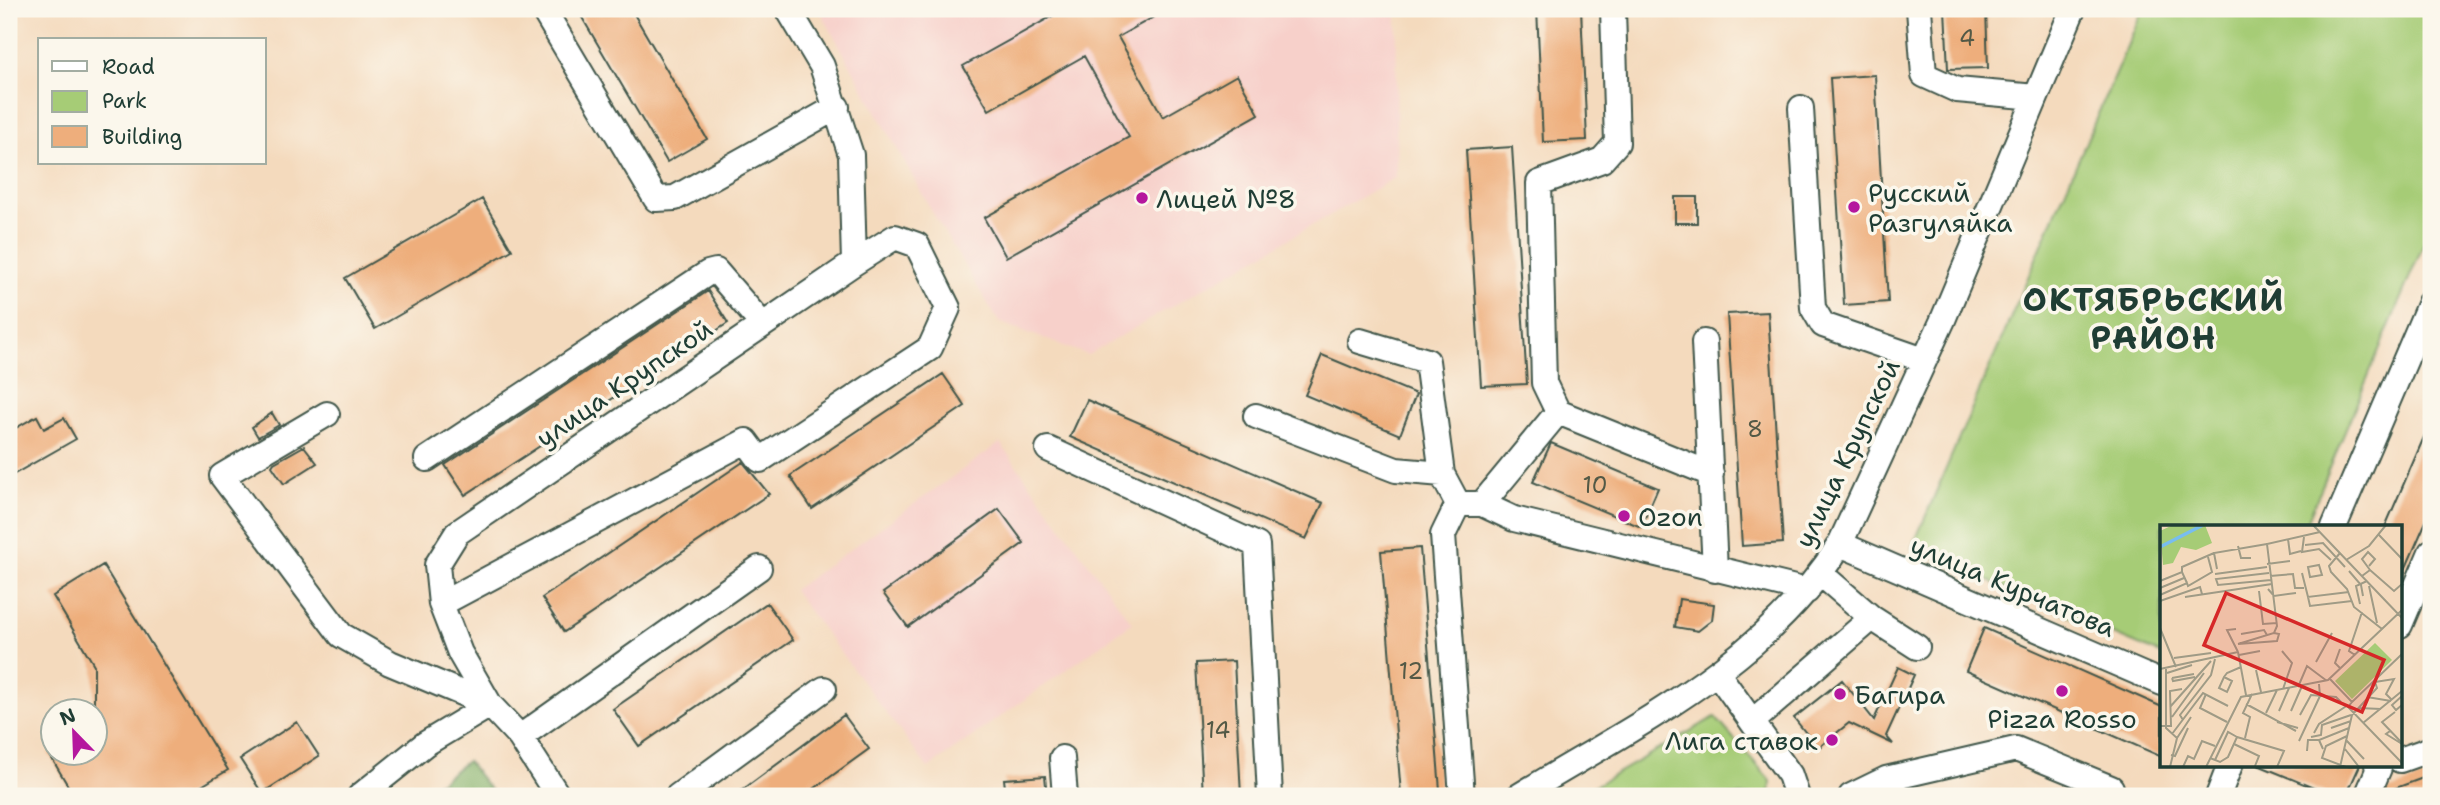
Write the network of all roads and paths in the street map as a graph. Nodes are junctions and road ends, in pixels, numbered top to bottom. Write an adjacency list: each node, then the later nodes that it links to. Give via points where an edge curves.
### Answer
1 (543, 9): 7 (street, via 656,199 675,198)
2 (788, 9): 7 (street, via 822,66)
3 (1613, 9): 16 (street, via 1616,143 1602,160 1539,183 1544,383)
4 (1919, 9): 6 (street, via 1924,75 1957,90)
5 (2073, 9): 6 (street, улица Крупской)
6 (2036, 97): 15 (street, улица Крупской)
7 (837, 107): 9 (street, via 851,155)
8 (1801, 108): 15 (street, via 1813,309 1823,325)
9 (854, 263): 11 (street, улица Крупской); 31 (street, улица Крупской, via 895,237 917,245 948,309 930,348 760,460 746,441)
10 (2431, 300): 12 (street)
11 (762, 324): 20 (street, via 716,271 708,273); 31 (street, улица Крупской, via 457,533 437,565)
12 (2426, 331): 24 (street)
13 (1360, 341): 21 (street, via 1427,361)
14 (1704, 342): 22 (street)
15 (1924, 360): 25 (street, улица Крупской)
16 (1558, 412): 22 (street); 23 (street)
17 (327, 414): 38 (street, via 222,476 341,635 390,663)
18 (1256, 416): 21 (street, via 1395,470)
19 (1048, 449): 51 (street, via 1257,545)
20 (427, 458)
21 (1441, 474): 23 (street)
22 (1711, 474): 28 (street)
23 (1470, 504): 28 (street); 52 (street, via 1443,535)
24 (2335, 525)
25 (1840, 544): 30 (street, улица Крупской); 36 (street, улица Курчатова)
26 (2431, 552): 29 (street)
27 (759, 568): 40 (street)
28 (1715, 570): 30 (street)
29 (2425, 581): 33 (street)
30 (1814, 582): 32 (street); 35 (street, улица Крупской, via 1767,634)
31 (441, 604): 38 (street, улица Крупской, via 460,653)
32 (1872, 618): 34 (street); 39 (street)
33 (2402, 621)
34 (1917, 647)
35 (1718, 674): 39 (street); 53 (street, улица Крупской)
36 (2160, 682)
37 (824, 689): 49 (street)
38 (490, 705): 40 (street, улица Крупской); 47 (street, via 425,744)
39 (1752, 722): 54 (street, via 1790,775)
40 (520, 737): 48 (street, улица Крупской)
41 (2431, 749): 43 (street)
42 (1062, 758): 50 (street)
43 (2402, 759)
44 (2230, 766): 56 (street)
45 (2385, 766): 57 (street)
46 (2111, 788): 55 (street, via 2016,749 1886,779)
47 (360, 796)
48 (558, 796)
49 (678, 796)
50 (1065, 796)
51 (1269, 796)
52 (1462, 796)
53 (1519, 796)
54 (1797, 796)
55 (1851, 796)
56 (2217, 796)
57 (2367, 796)

